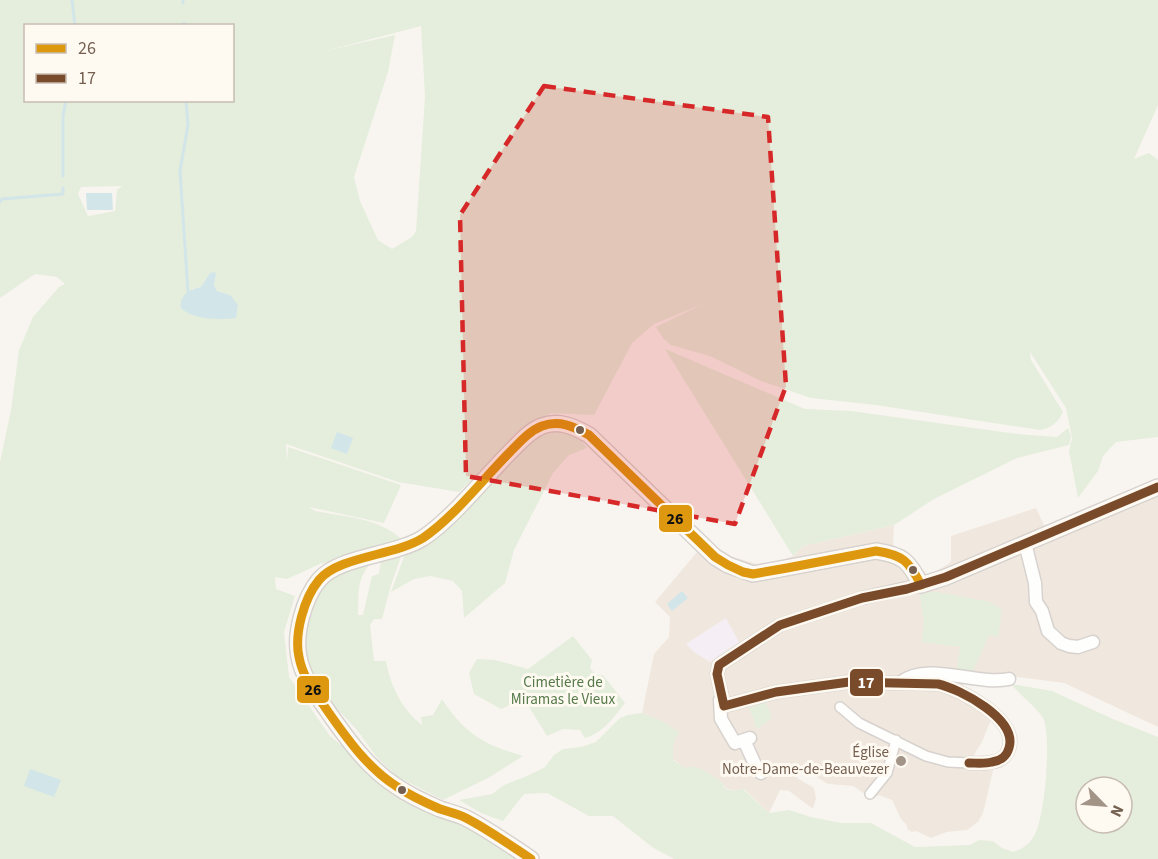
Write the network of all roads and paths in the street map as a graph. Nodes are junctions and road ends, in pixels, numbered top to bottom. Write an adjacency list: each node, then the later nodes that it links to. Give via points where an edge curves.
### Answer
1 (1158, 487): 2 (street)
2 (1025, 543): 3 (street); 4 (street, via 1036,602 1048,631 1061,643 1078,647)
3 (921, 585): 7 (street, via 862,598 780,625 719,665); 13 (street, via 907,561 876,551 753,574 728,566 588,435 567,424 555,423 539,427 525,437 424,537 408,546 329,571 313,588 306,604 298,655 304,675 334,720 364,759 396,786 464,817)
4 (1093, 642)
5 (1009, 679): 6 (street, via 918,674)
6 (900, 683): 7 (street, via 849,682 787,690 724,706); 10 (street, via 948,686 994,715 1010,738 1006,755 991,763)
7 (720, 687): 11 (street, via 721,719 743,740)
8 (840, 707): 9 (street, via 859,723)
9 (896, 740): 10 (street, via 926,756); 12 (street, via 887,773)
10 (969, 763)
11 (761, 773)
12 (870, 794)
13 (531, 859)

